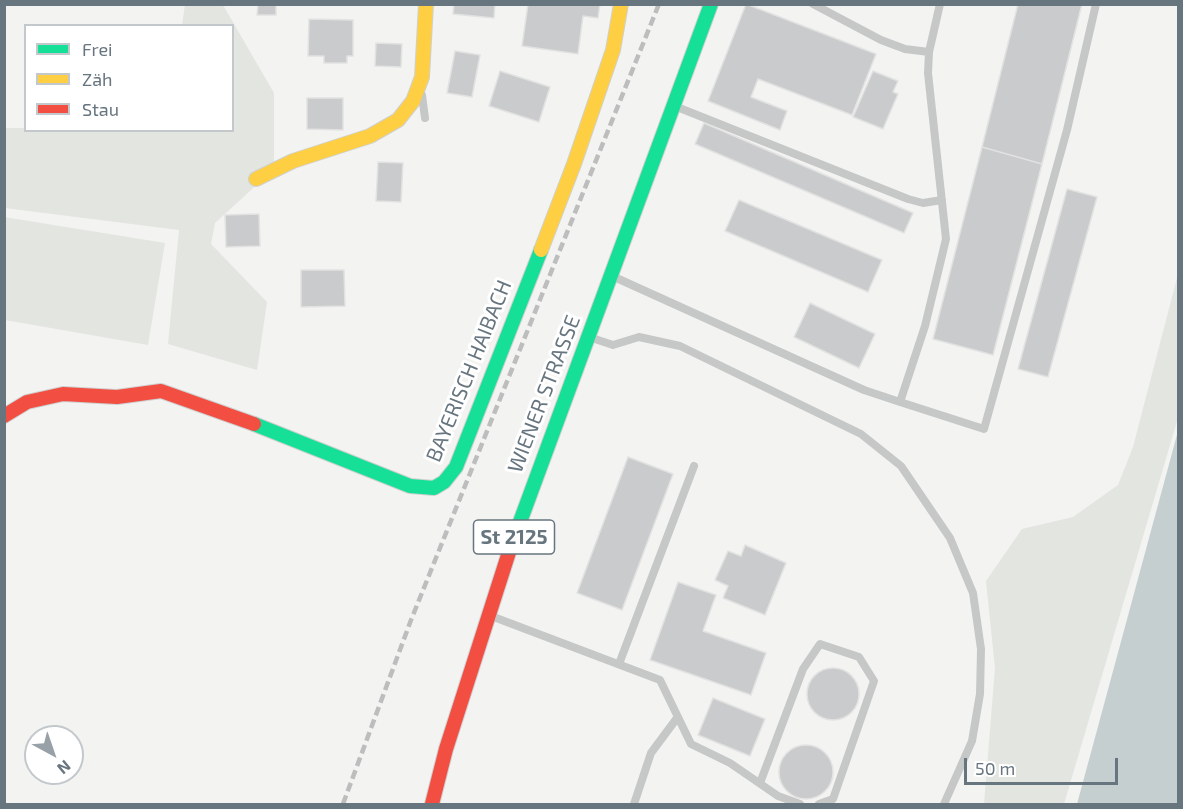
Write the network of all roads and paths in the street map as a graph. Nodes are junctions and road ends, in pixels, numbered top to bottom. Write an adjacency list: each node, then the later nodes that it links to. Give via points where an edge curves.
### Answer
1 (426, 4): 8 (street)
2 (621, 4): 16 (street, BAYERISCH HAIBACH, via 613,50 574,164 456,467 444,482 434,488 410,486 340,456 160,391 117,397 63,394 27,402)
3 (711, 4): 9 (street, WIENER STRASSE / St 2125)
4 (813, 4): 7 (lane, via 881,40)
5 (940, 4): 7 (lane)
6 (1096, 4): 15 (lane, via 1067,130 984,429)
7 (929, 52): 12 (lane)
8 (421, 81): 10 (lane); 11 (street, via 413,101 398,120 370,136 292,161)
9 (674, 105): 12 (lane, via 908,199); 13 (street, WIENER STRASSE / St 2125)
10 (425, 118)
11 (256, 179)
12 (942, 200): 15 (lane, via 946,239 925,326)
13 (611, 276): 14 (street, WIENER STRASSE / St 2125); 15 (lane, via 864,390)
14 (588, 337): 18 (street, WIENER STRASSE / St 2125, via 521,514); 26 (lane, via 613,345 639,337 680,346 861,434 901,466 950,538 973,593 981,649 980,694 972,741)
15 (900, 402)
16 (4, 416)
17 (694, 466): 19 (lane)
18 (488, 615): 19 (lane); 22 (street, WIENER STRASSE / St 2125)
19 (619, 664): 20 (lane, via 660,680)
20 (677, 718): 21 (lane, via 691,744); 23 (lane, via 651,753)
21 (760, 783): 24 (lane, via 778,796); 25 (lane, via 803,669 820,644 859,657 874,681 833,799)
22 (432, 804)
23 (634, 804)
24 (800, 804)
25 (819, 804)
26 (944, 804)

